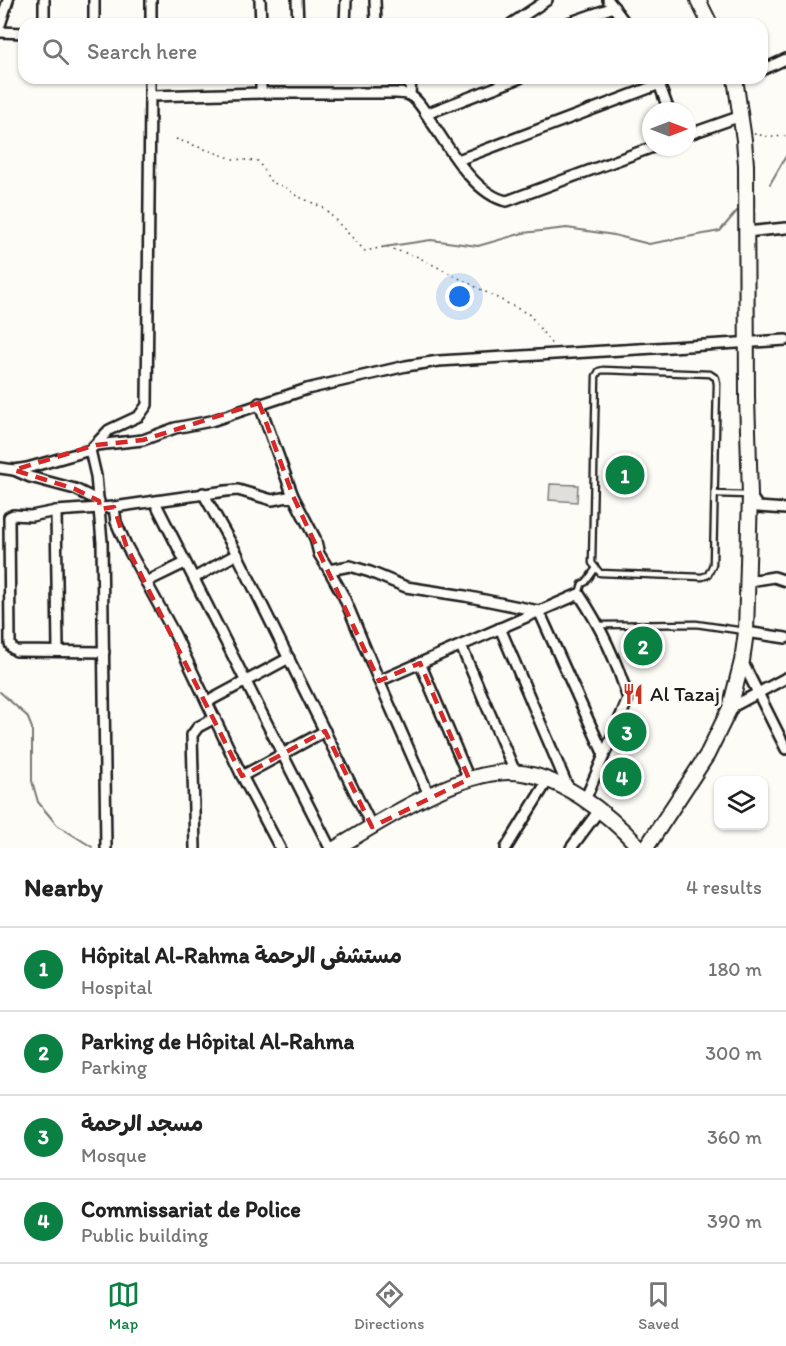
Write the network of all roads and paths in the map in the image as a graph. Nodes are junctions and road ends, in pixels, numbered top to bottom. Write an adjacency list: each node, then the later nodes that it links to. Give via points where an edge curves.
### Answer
1 (8, 0): 23 (street)
2 (44, 0): 12 (street)
3 (94, 0): 13 (street)
4 (151, 0): 14 (street)
5 (260, 0): 15 (street)
6 (297, 0): 16 (street)
7 (346, 0): 17 (street)
8 (375, 0): 18 (street)
9 (547, 0): 19 (street)
10 (699, 0): 22 (street)
11 (611, 3): 20 (street); 21 (street)
12 (44, 18)
13 (94, 18)
14 (151, 18)
15 (261, 18)
16 (298, 18)
17 (345, 18)
18 (376, 18)
19 (520, 18)
20 (578, 18)
21 (622, 18)
22 (708, 18)
23 (0, 25)
24 (0, 32): 25 (street)
25 (18, 33)
26 (786, 58): 27 (street)
27 (768, 67)
28 (150, 84): 37 (street)
29 (261, 84): 35 (street)
30 (411, 84): 36 (street)
31 (504, 84): 39 (street)
32 (651, 84): 46 (street)
33 (660, 84): 38 (street)
34 (739, 84): 40 (street)
35 (261, 93): 36 (street); 37 (street)
36 (410, 95): 39 (street)
37 (150, 96): 53 (street, via 147,405 139,416 109,430)
38 (666, 102)
39 (426, 114): 46 (street)
40 (741, 117): 41 (street); 42 (street)
41 (696, 132)
42 (743, 133): 43 (path); 48 (street)
43 (786, 136)
44 (176, 139): 51 (path, via 232,159 258,161 271,182 324,208 365,251 384,247 416,256 530,315)
45 (642, 151): 46 (street, via 507,201 495,199)
46 (458, 160)
47 (786, 228): 48 (street)
48 (746, 232): 50 (street)
49 (786, 340): 50 (street)
50 (746, 342): 51 (street); 58 (street)
51 (559, 354): 52 (street, via 406,366)
52 (259, 403): 53 (street, via 143,440); 59 (street)
53 (93, 448): 55 (street); 61 (street)
54 (0, 468): 55 (street)
55 (15, 470): 61 (street, via 75,489)
56 (203, 493): 59 (street, via 238,490 272,500); 60 (street); 67 (street)
57 (715, 494): 58 (lane); 69 (lane, via 713,564 708,575 600,573); 69 (lane, via 716,378 710,374 599,371 591,554)
58 (750, 495): 64 (street, via 758,507); 72 (street)
59 (293, 496): 70 (street)
60 (155, 502): 62 (street); 68 (street)
61 (99, 505): 62 (street); 65 (street); 83 (street)
62 (114, 507): 74 (street, via 119,530)
63 (0, 509): 66 (street)
64 (786, 509)
65 (56, 511): 66 (street); 82 (street)
66 (9, 517): 82 (street, via 10,644 16,651)
67 (237, 554): 71 (street); 84 (street)
68 (185, 563): 71 (street); 74 (street)
69 (596, 568): 75 (lane)
70 (329, 570): 76 (street, via 350,566 406,587); 89 (street)
71 (194, 578): 88 (street)
72 (748, 581): 73 (street, via 774,577); 79 (street)
73 (786, 581)
74 (146, 582): 91 (street)
75 (579, 594): 76 (street); 77 (street)
76 (539, 611): 78 (street); 97 (street)
77 (599, 625): 79 (lane, via 696,624); 97 (street, via 618,665 628,699)
78 (500, 628): 81 (street); 103 (street, via 567,784)
79 (746, 632): 80 (street); 85 (street)
80 (785, 640)
81 (461, 646): 86 (street); 98 (street)
82 (58, 650): 83 (street)
83 (104, 652): 106 (street)
84 (289, 658): 88 (street); 94 (street)
85 (742, 661): 90 (street); 92 (street)
86 (420, 663): 89 (street); 100 (street)
87 (786, 678): 90 (street)
88 (245, 681): 91 (street); 96 (street)
89 (379, 681): 102 (street)
90 (757, 692): 92 (street); 95 (street)
91 (207, 702): 93 (street)
92 (730, 708): 114 (street, via 707,755)
93 (214, 718): 99 (street); 107 (street, via 192,735)
94 (326, 731): 96 (street); 105 (street)
95 (786, 749)
96 (282, 754): 99 (street); 109 (street)
97 (604, 755): 103 (street)
98 (515, 772): 100 (street); 101 (street)
99 (242, 776): 108 (street)
100 (470, 778): 102 (street)
101 (548, 780): 103 (street); 111 (street)
102 (429, 795): 105 (street)
103 (579, 797): 104 (street)
104 (600, 809): 112 (street); 113 (street)
105 (372, 827): 110 (street)
106 (105, 848)
107 (195, 848)
108 (280, 848)
109 (330, 848)
110 (336, 848)
111 (506, 848)
112 (571, 848)
113 (640, 848)
114 (646, 848)

